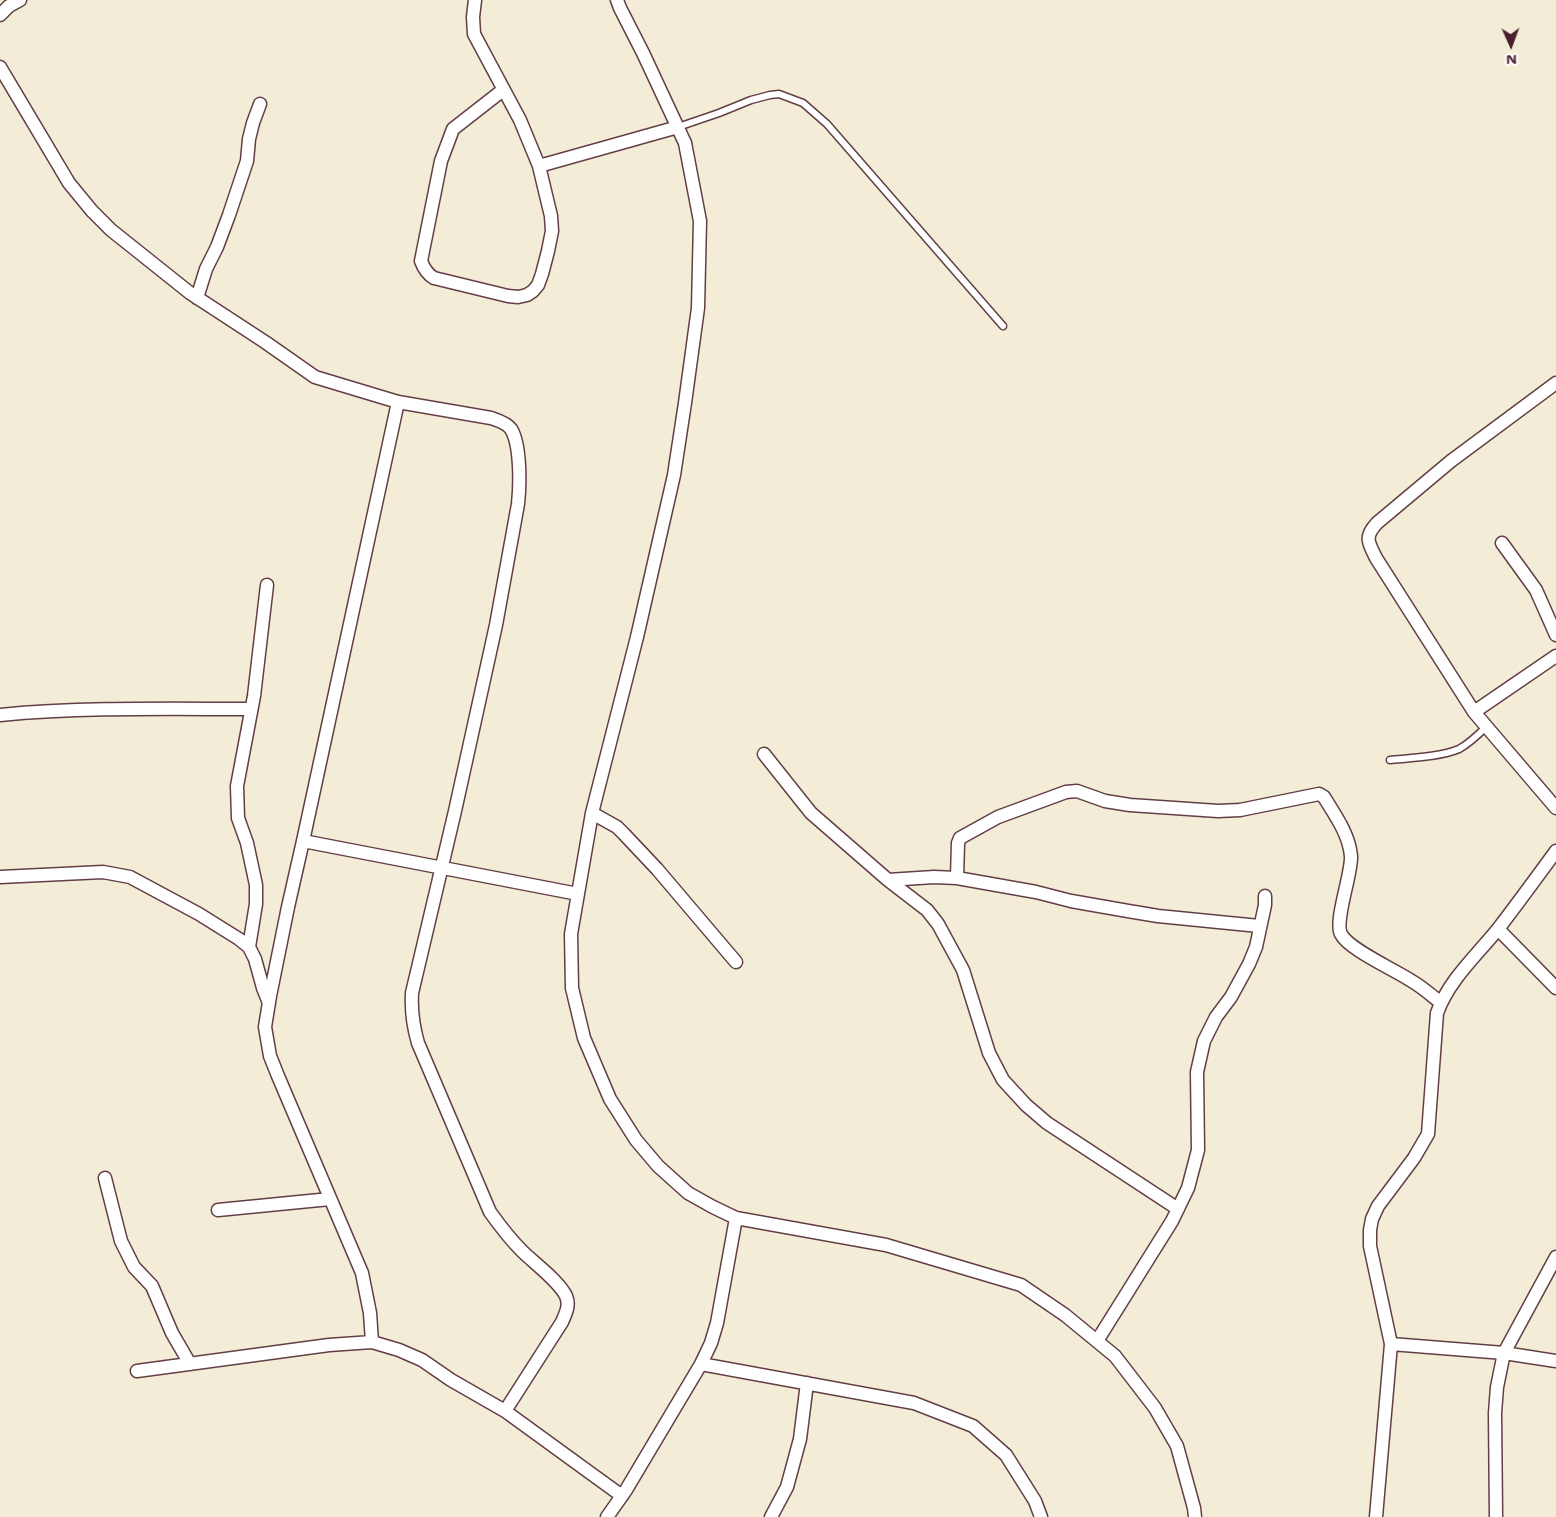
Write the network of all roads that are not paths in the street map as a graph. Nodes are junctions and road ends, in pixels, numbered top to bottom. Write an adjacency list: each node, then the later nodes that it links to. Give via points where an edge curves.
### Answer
1 (20, 0): 4 (street)
2 (475, 0): 6 (street, via 474,34)
3 (617, 0): 8 (street)
4 (0, 15)
5 (0, 67): 10 (street, via 69,183 92,211 111,230)
6 (503, 90): 9 (street, via 520,120); 9 (street, via 453,129 446,146 421,261 429,275 508,296 518,297 533,291 542,274 552,231)
7 (260, 104): 10 (street, via 253,123 248,161)
8 (678, 127): 9 (street); 11 (lane, via 770,95 779,94 803,103 827,124); 25 (street, via 685,143 700,221 698,308 674,475)
9 (539, 166)
10 (197, 298): 13 (street, via 315,377)
11 (1003, 326)
12 (1556, 383): 19 (street, via 1451,461 1377,523 1368,535 1376,558)
13 (398, 402): 26 (street); 28 (street, via 503,422 511,428 519,458 520,490 496,625)
14 (1502, 543): 16 (street, via 1536,590)
15 (267, 585): 18 (street)
16 (1556, 635)
17 (1556, 656): 19 (street)
18 (251, 709): 20 (street, via 155,708); 36 (street, via 237,786 238,818 248,843 256,885)
19 (1474, 712): 21 (street)
20 (0, 714)
21 (1486, 727): 23 (lane, via 1458,749); 24 (street)
22 (764, 754): 31 (street, via 811,813)
23 (1390, 760)
24 (1556, 808)
25 (592, 813): 32 (street); 37 (street, via 624,834)
26 (304, 842): 28 (street); 39 (street)
27 (1556, 851): 35 (street)
28 (441, 868): 32 (street); 56 (street, via 412,993 411,1010 418,1043 490,1212 566,1295 568,1303 562,1322)
29 (0, 877): 36 (street, via 103,872 130,876 200,914)
30 (957, 878): 31 (street); 34 (street, via 1138,913); 40 (street, via 960,838 998,817 1066,792 1077,791 1130,806 1218,811 1240,810 1319,794 1344,830 1351,856 1340,919 1341,935 1352,946 1411,980)
31 (888, 880): 43 (street, via 927,910 938,924 963,970 988,1053 1003,1080 1047,1123)
32 (578, 894): 45 (street, via 571,934 572,988 584,1038 610,1099 636,1140 658,1166 688,1192)
33 (1265, 896): 34 (street)
34 (1259, 926): 43 (street, via 1256,947 1243,977 1204,1041 1197,1072 1198,1150 1188,1188)
35 (1498, 929): 38 (street); 40 (street, via 1454,980)
36 (249, 947): 39 (street)
37 (736, 962)
38 (1556, 988)
39 (268, 1003): 42 (street, via 265,1026 270,1056)
40 (1441, 1003): 49 (street, via 1437,1013 1428,1134 1372,1218 1370,1246)
41 (105, 1178): 52 (street, via 121,1241 134,1267 152,1286 172,1333)
42 (330, 1199): 44 (street); 48 (street, via 362,1273)
43 (1178, 1209): 47 (street)
44 (218, 1210)
45 (736, 1218): 47 (street, via 886,1245 1021,1285); 53 (street, via 717,1323)
46 (1556, 1257): 50 (street)
47 (1096, 1341): 61 (street, via 1115,1356 1155,1408 1177,1446)
48 (372, 1342): 52 (street); 56 (street, via 422,1360)
49 (1392, 1344): 50 (street); 62 (street)
50 (1504, 1353): 51 (street); 63 (street, via 1495,1413)
51 (1556, 1361)
52 (190, 1364): 54 (street)
53 (701, 1364): 55 (street); 57 (street)
54 (137, 1371)
55 (808, 1383): 59 (street, via 800,1438 787,1487); 60 (street, via 914,1403 973,1426 1006,1455 1035,1501)
56 (505, 1411): 57 (street)
57 (622, 1496): 58 (street)
58 (607, 1517)
59 (770, 1517)
60 (1041, 1517)
61 (1195, 1517)
62 (1376, 1517)
63 (1496, 1517)

